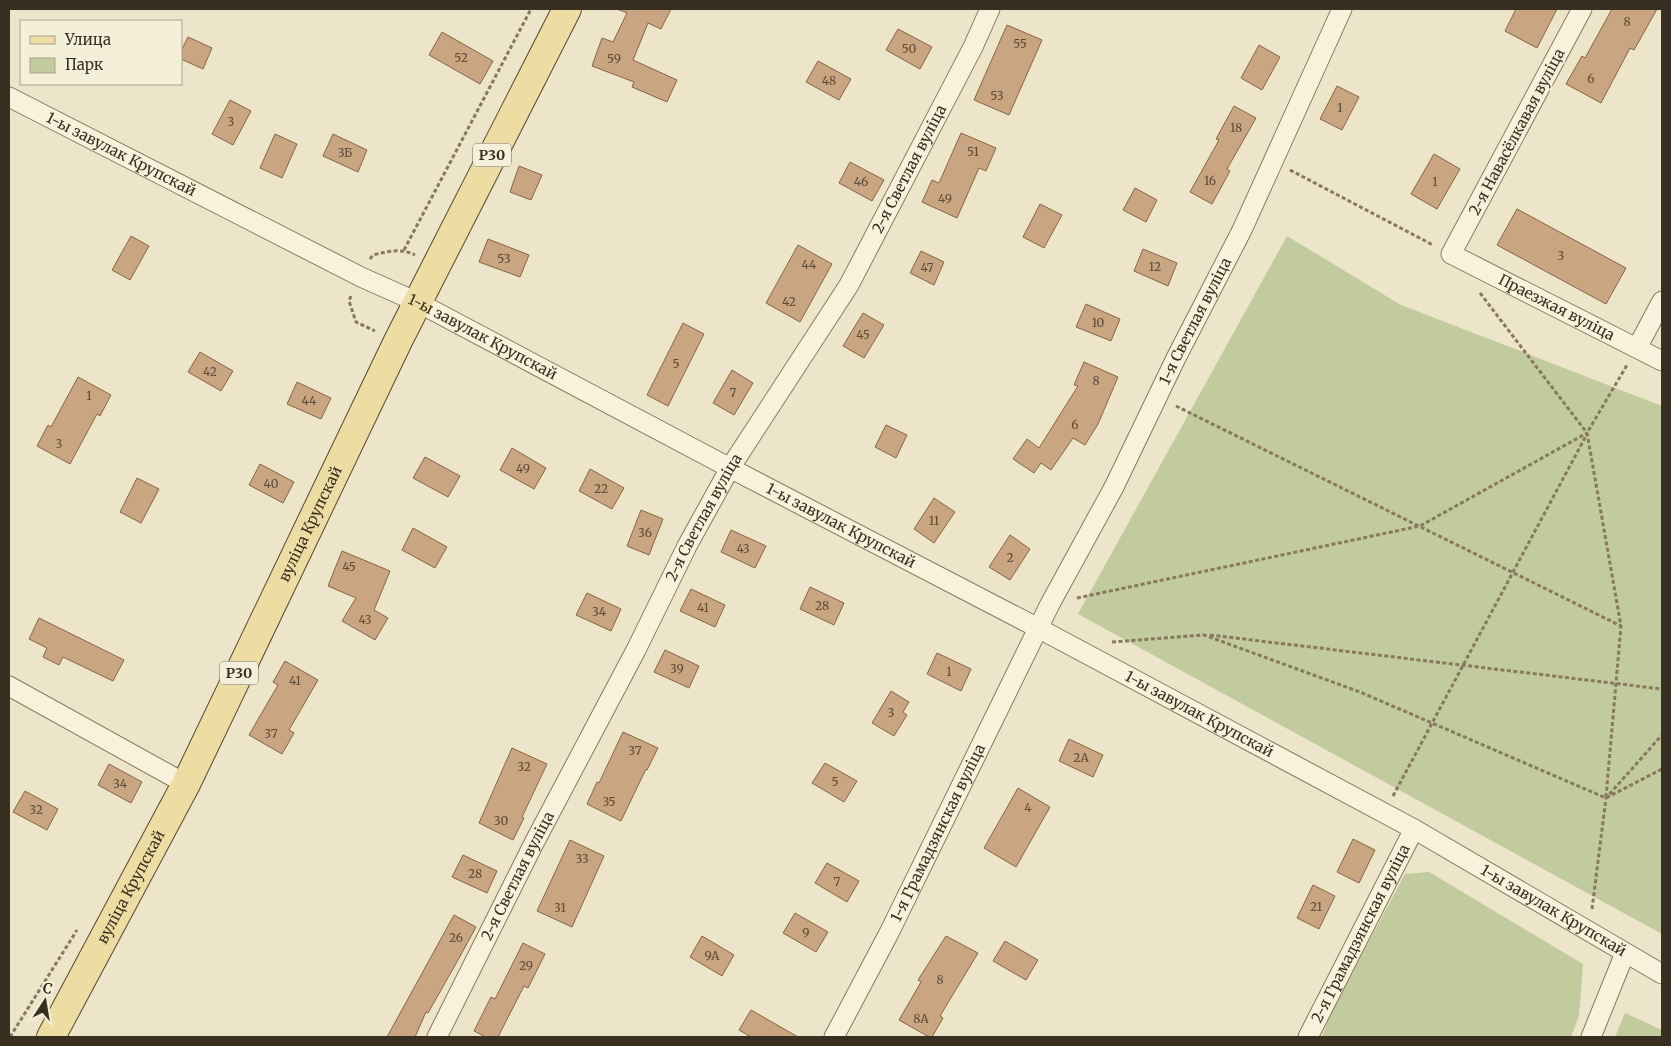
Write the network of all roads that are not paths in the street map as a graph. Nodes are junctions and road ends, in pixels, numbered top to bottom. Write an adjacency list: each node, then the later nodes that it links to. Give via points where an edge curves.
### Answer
1 (567, 9): 8 (main road, вуліца Крупскай / Р30)
2 (990, 9): 11 (street, 2-я Светлая вуліца, via 849,285)
3 (1342, 9): 12 (street, 1-я Светлая вуліца, via 1242,230 1114,487)
4 (1582, 9): 6 (street, 2-я Навасёлкавая вуліца)
5 (9, 97): 8 (street, 1-ы завулак Крупскай, via 360,277)
6 (1451, 254): 9 (street, Праезжая вуліца)
7 (1662, 301): 9 (street)
8 (417, 302): 11 (street, 1-ы завулак Крупскай); 14 (main road, вуліца Крупскай / Р30)
9 (1637, 348): 10 (street, Праезжая вуліца)
10 (1662, 361)
11 (730, 468): 12 (street, 1-ы завулак Крупскай); 19 (street, 2-я Светлая вуліца, via 534,843)
12 (1038, 628): 15 (street, 1-ы завулак Крупскай); 20 (street, 1-я Грамадзянская вуліца, via 890,933)
13 (9, 686): 14 (street)
14 (186, 784): 18 (main road, вуліца Крупскай / Р30)
15 (1414, 829): 16 (street, 1-ы завулак Крупскай); 21 (street, 2-я Грамадзянская вуліца)
16 (1625, 953): 17 (street, 1-ы завулак Крупскай); 22 (street)
17 (1662, 974)
18 (51, 1037)
19 (438, 1037)
20 (834, 1037)
21 (1308, 1037)
22 (1591, 1037)

